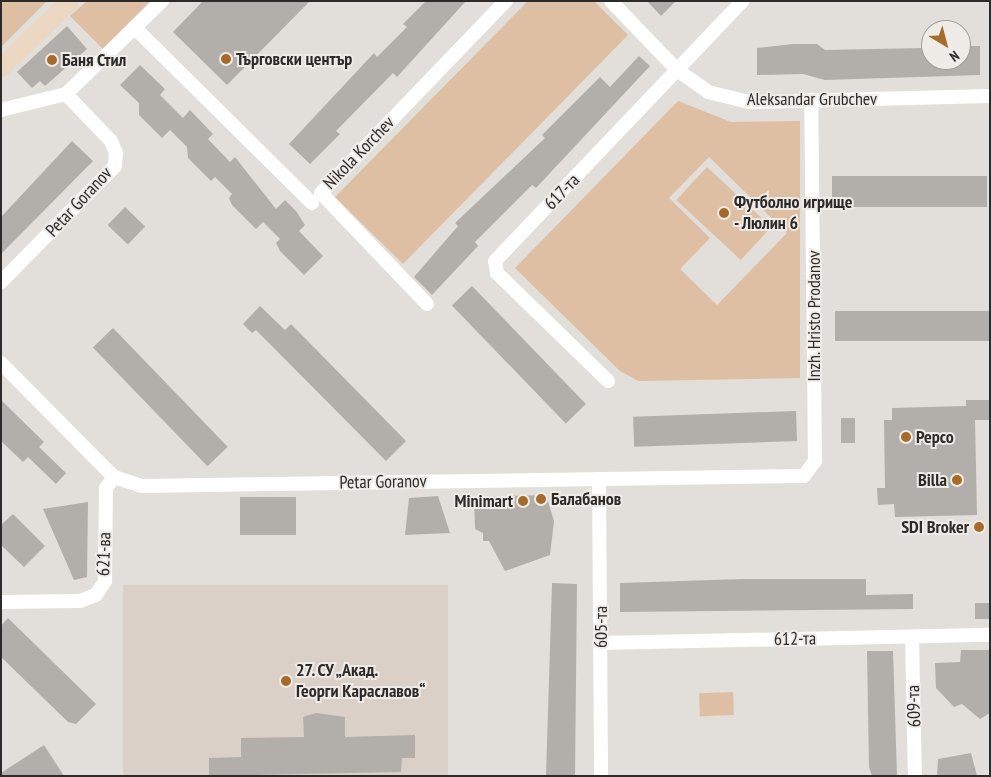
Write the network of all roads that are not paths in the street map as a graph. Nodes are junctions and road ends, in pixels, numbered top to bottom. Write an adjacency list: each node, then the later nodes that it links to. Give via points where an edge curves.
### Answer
1 (69, 1): 7 (main road)
2 (162, 1): 6 (street)
3 (506, 1): 15 (street, Nikola Korchev, via 321,193)
4 (611, 1): 8 (street, Aleksandar Grubchev)
5 (742, 1): 8 (street, 617-та)
6 (135, 28): 9 (street); 13 (street, Nikola Korchev)
7 (1, 67)
8 (677, 70): 11 (street, Aleksandar Grubchev, via 708,92 749,102); 17 (street, 617-та, via 494,264 497,273)
9 (66, 94): 12 (street); 14 (street, Petar Goranov, via 111,142 116,153 115,166)
10 (990, 96): 11 (street, Aleksandar Grubchev)
11 (811, 100): 18 (street, Inzh. Hristo Prodanov)
12 (1, 110)
13 (312, 203)
14 (1, 282)
15 (428, 304)
16 (1, 363): 19 (street, Petar Goranov)
17 (608, 381)
18 (812, 470): 20 (street, Petar Goranov, via 804,476)
19 (114, 477): 20 (street, Petar Goranov, via 142,486); 21 (street, 621-ва, via 106,488 105,581 96,595 80,602)
20 (599, 479): 24 (street, 605-та)
21 (1, 602)
22 (990, 636): 23 (street, 612-та)
23 (912, 637): 24 (street, 612-та); 26 (street, 609-та)
24 (601, 643): 25 (street, 605-та)
25 (601, 776)
26 (915, 776)

